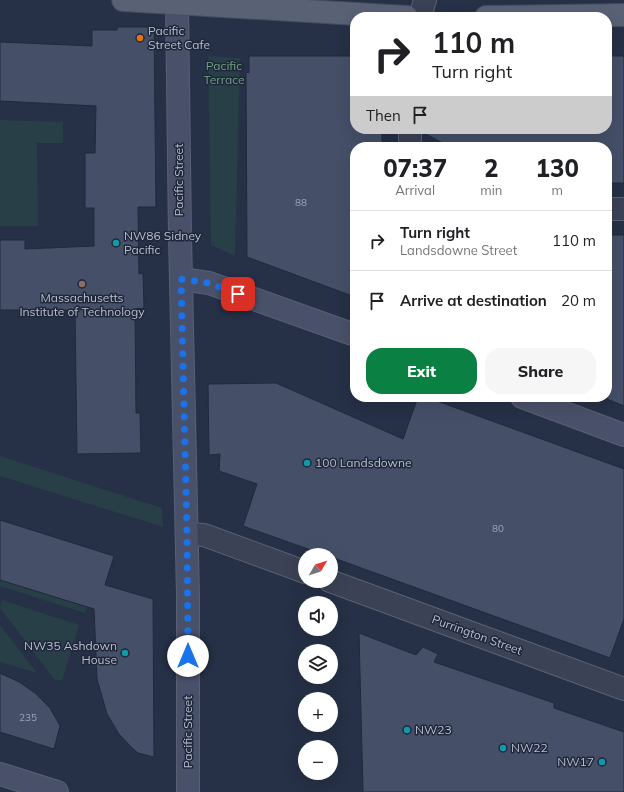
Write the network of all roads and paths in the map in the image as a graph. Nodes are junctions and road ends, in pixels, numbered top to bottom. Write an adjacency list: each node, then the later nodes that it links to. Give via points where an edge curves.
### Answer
1 (123, 0): 3 (main road)
2 (426, 0): 4 (street)
3 (177, 2): 5 (main road); 10 (street, Pacific Street)
4 (422, 12)
5 (350, 13)
6 (612, 15): 7 (main road)
7 (624, 15)
8 (612, 209): 9 (street)
9 (624, 209)
10 (181, 279): 11 (street, via 209,283); 14 (street, Pacific Street)
11 (350, 333)
12 (535, 402): 13 (street)
13 (624, 435)
14 (187, 534): 15 (street, via 204,535); 20 (street, Pacific Street)
15 (298, 569)
16 (338, 584): 17 (street, Purrington Street)
17 (624, 689)
18 (0, 774): 19 (street)
19 (57, 792)
20 (188, 792)

